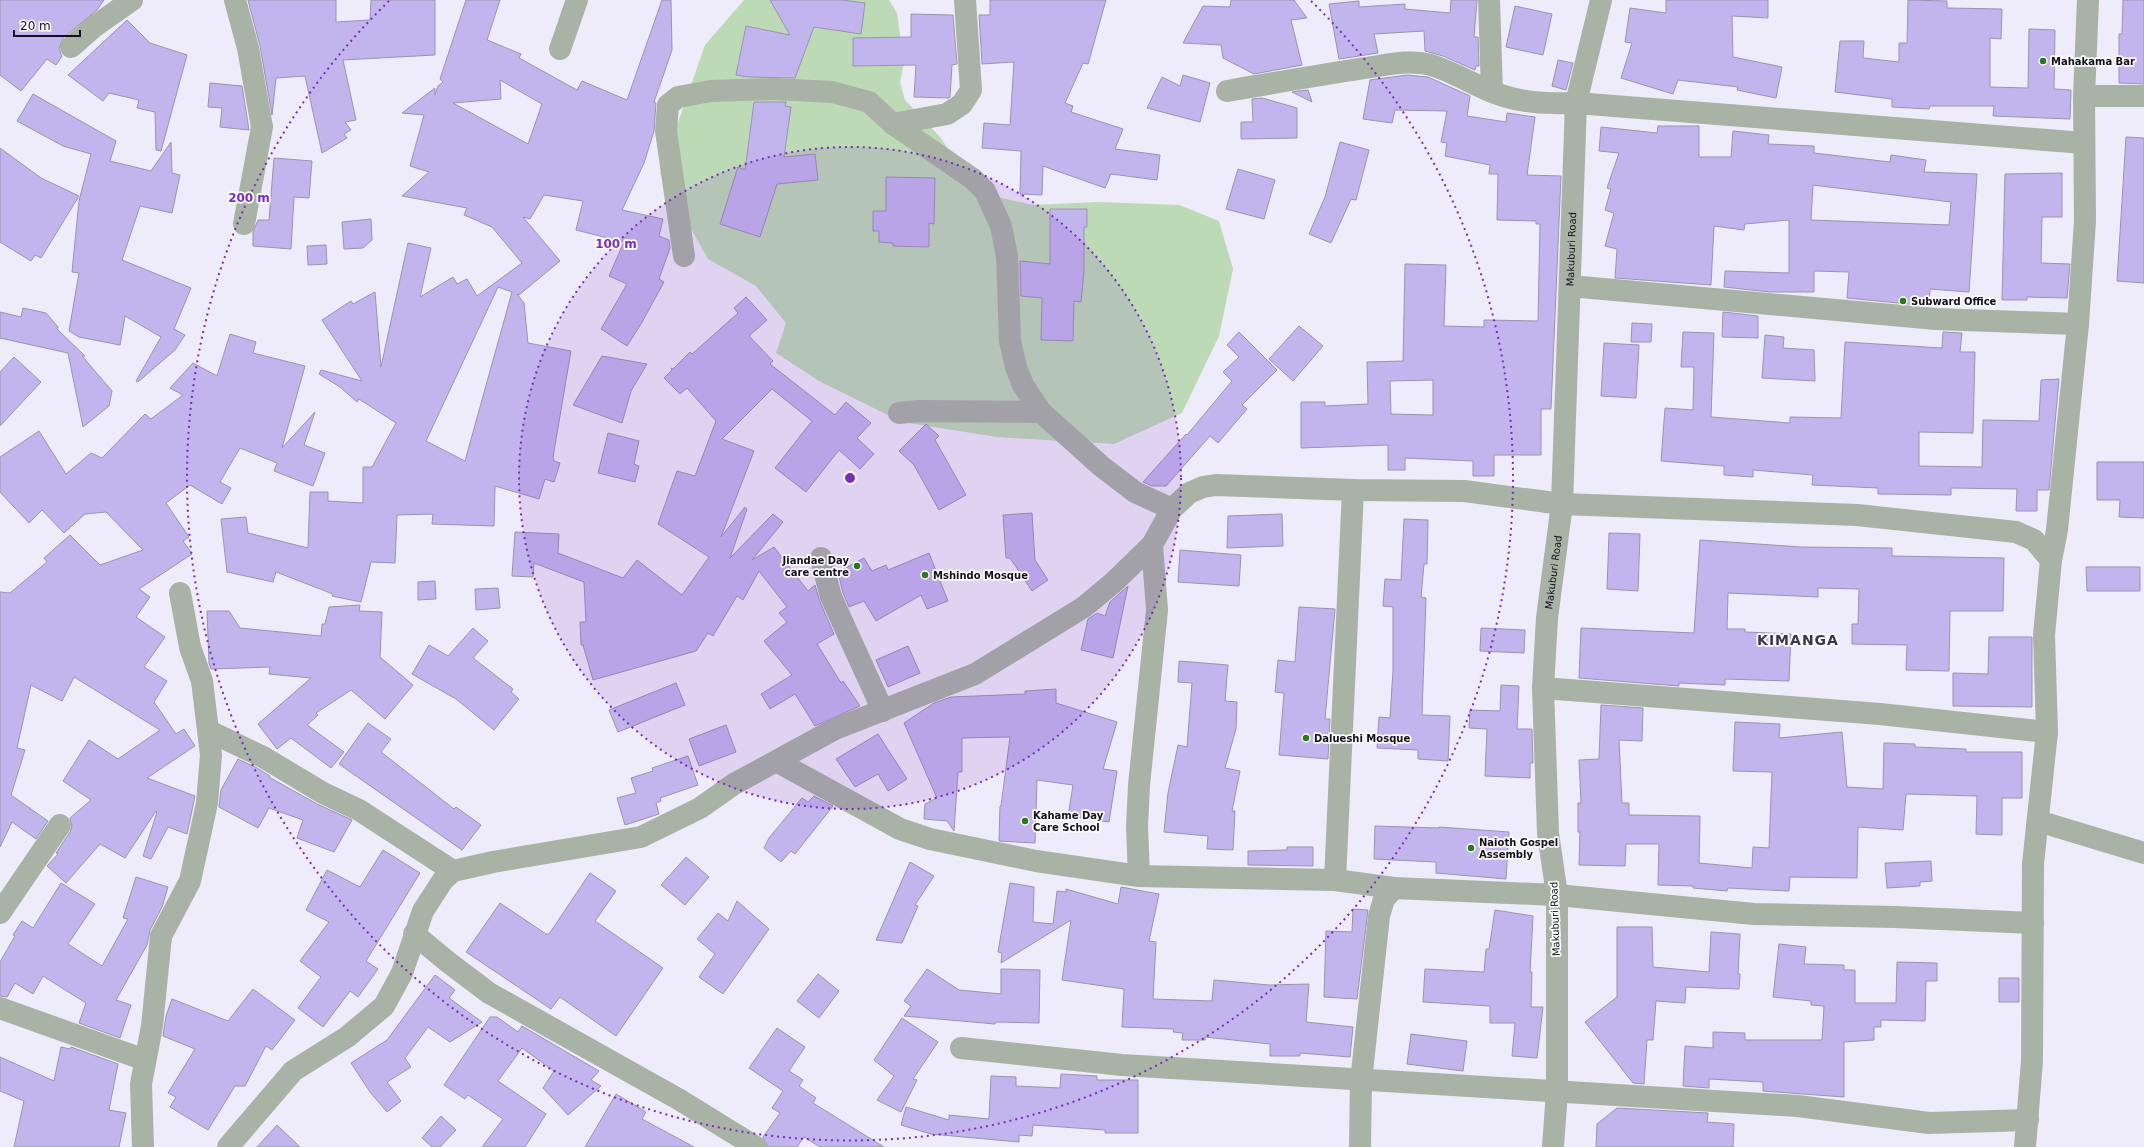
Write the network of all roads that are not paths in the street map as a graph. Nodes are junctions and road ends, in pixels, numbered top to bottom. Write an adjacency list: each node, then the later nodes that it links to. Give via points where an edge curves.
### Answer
1 (132, 0): 8 (street, via 95,26)
2 (235, 0): 17 (street, via 248,48 262,127)
3 (577, 0): 9 (street)
4 (965, 0): 15 (street, via 971,90 962,104 947,114)
5 (1489, 0): 11 (street)
6 (1601, 0): 14 (street, Makuburi Road)
7 (2088, 0): 12 (street)
8 (71, 48)
9 (560, 49)
10 (1227, 91): 11 (street, via 1318,75 1416,63 1431,65)
11 (1492, 92): 14 (street, via 1521,101 1545,104)
12 (2084, 96): 13 (street); 16 (street)
13 (2144, 96)
14 (1576, 103): 16 (street); 19 (street, Makuburi Road)
15 (893, 124): 18 (street, via 869,102 832,92 744,89 678,97 668,105 666,131); 21 (street, via 973,179 985,191 994,208 1001,226 1007,256 1010,341 1023,385)
16 (2084, 143): 20 (street, via 2085,221)
17 (244, 224)
18 (684, 256)
19 (1570, 286): 20 (street, via 1936,319); 24 (street, Makuburi Road)
20 (2078, 324): 28 (street, via 2057,530)
21 (1041, 412): 22 (street); 25 (street, via 1100,466 1130,487)
22 (899, 413)
23 (1353, 490): 24 (street, via 1464,491); 25 (street, via 1216,485 1189,493); 40 (street)
24 (1562, 504): 28 (street, via 1857,515 2016,532 2034,540); 30 (street, Makuburi Road, via 1547,618)
25 (1172, 509): 26 (street)
26 (1152, 545): 31 (street, via 1114,582 1058,624 975,674); 39 (street, via 1157,610 1139,792)
27 (821, 558): 31 (street, via 831,597)
28 (2051, 560): 33 (street, via 2044,635)
29 (180, 593): 32 (street, via 190,647 202,681)
30 (1543, 688): 33 (street, via 1880,714); 42 (street, Makuburi Road, via 1548,834)
31 (883, 711): 34 (street, via 835,729)
32 (210, 731): 38 (street, via 263,756 323,793 359,810); 48 (street, via 207,803 190,881 162,936 152,1026)
33 (2047, 732): 35 (street)
34 (778, 762): 38 (street, via 734,784 700,808 641,838); 39 (street, via 900,829 930,839 1036,861)
35 (2038, 821): 37 (street); 44 (street, via 2033,864)
36 (60, 825): 43 (street)
37 (2144, 853)
38 (453, 871): 45 (street, via 431,897)
39 (1139, 876): 40 (street)
40 (1335, 880): 41 (street)
41 (1394, 888): 42 (street); 49 (street, via 1384,899 1379,916)
42 (1557, 895): 44 (street, via 1754,914); 50 (street, Makuburi Road)
43 (0, 913)
44 (2033, 922): 51 (street, via 2032,1061)
45 (414, 934): 53 (street, via 402,973 384,1006 347,1037 293,1070); 54 (street, via 489,993 680,1100)
46 (0, 1008): 48 (street)
47 (961, 1048): 49 (street, via 1122,1065)
48 (145, 1060): 52 (street, via 141,1084)
49 (1361, 1081): 50 (street); 55 (street)
50 (1556, 1091): 51 (street, via 1798,1106 1929,1123); 56 (street, Makuburi Road)
51 (2028, 1120): 57 (street)
52 (143, 1147)
53 (228, 1147)
54 (756, 1147)
55 (1360, 1147)
56 (1553, 1147)
57 (2025, 1147)

